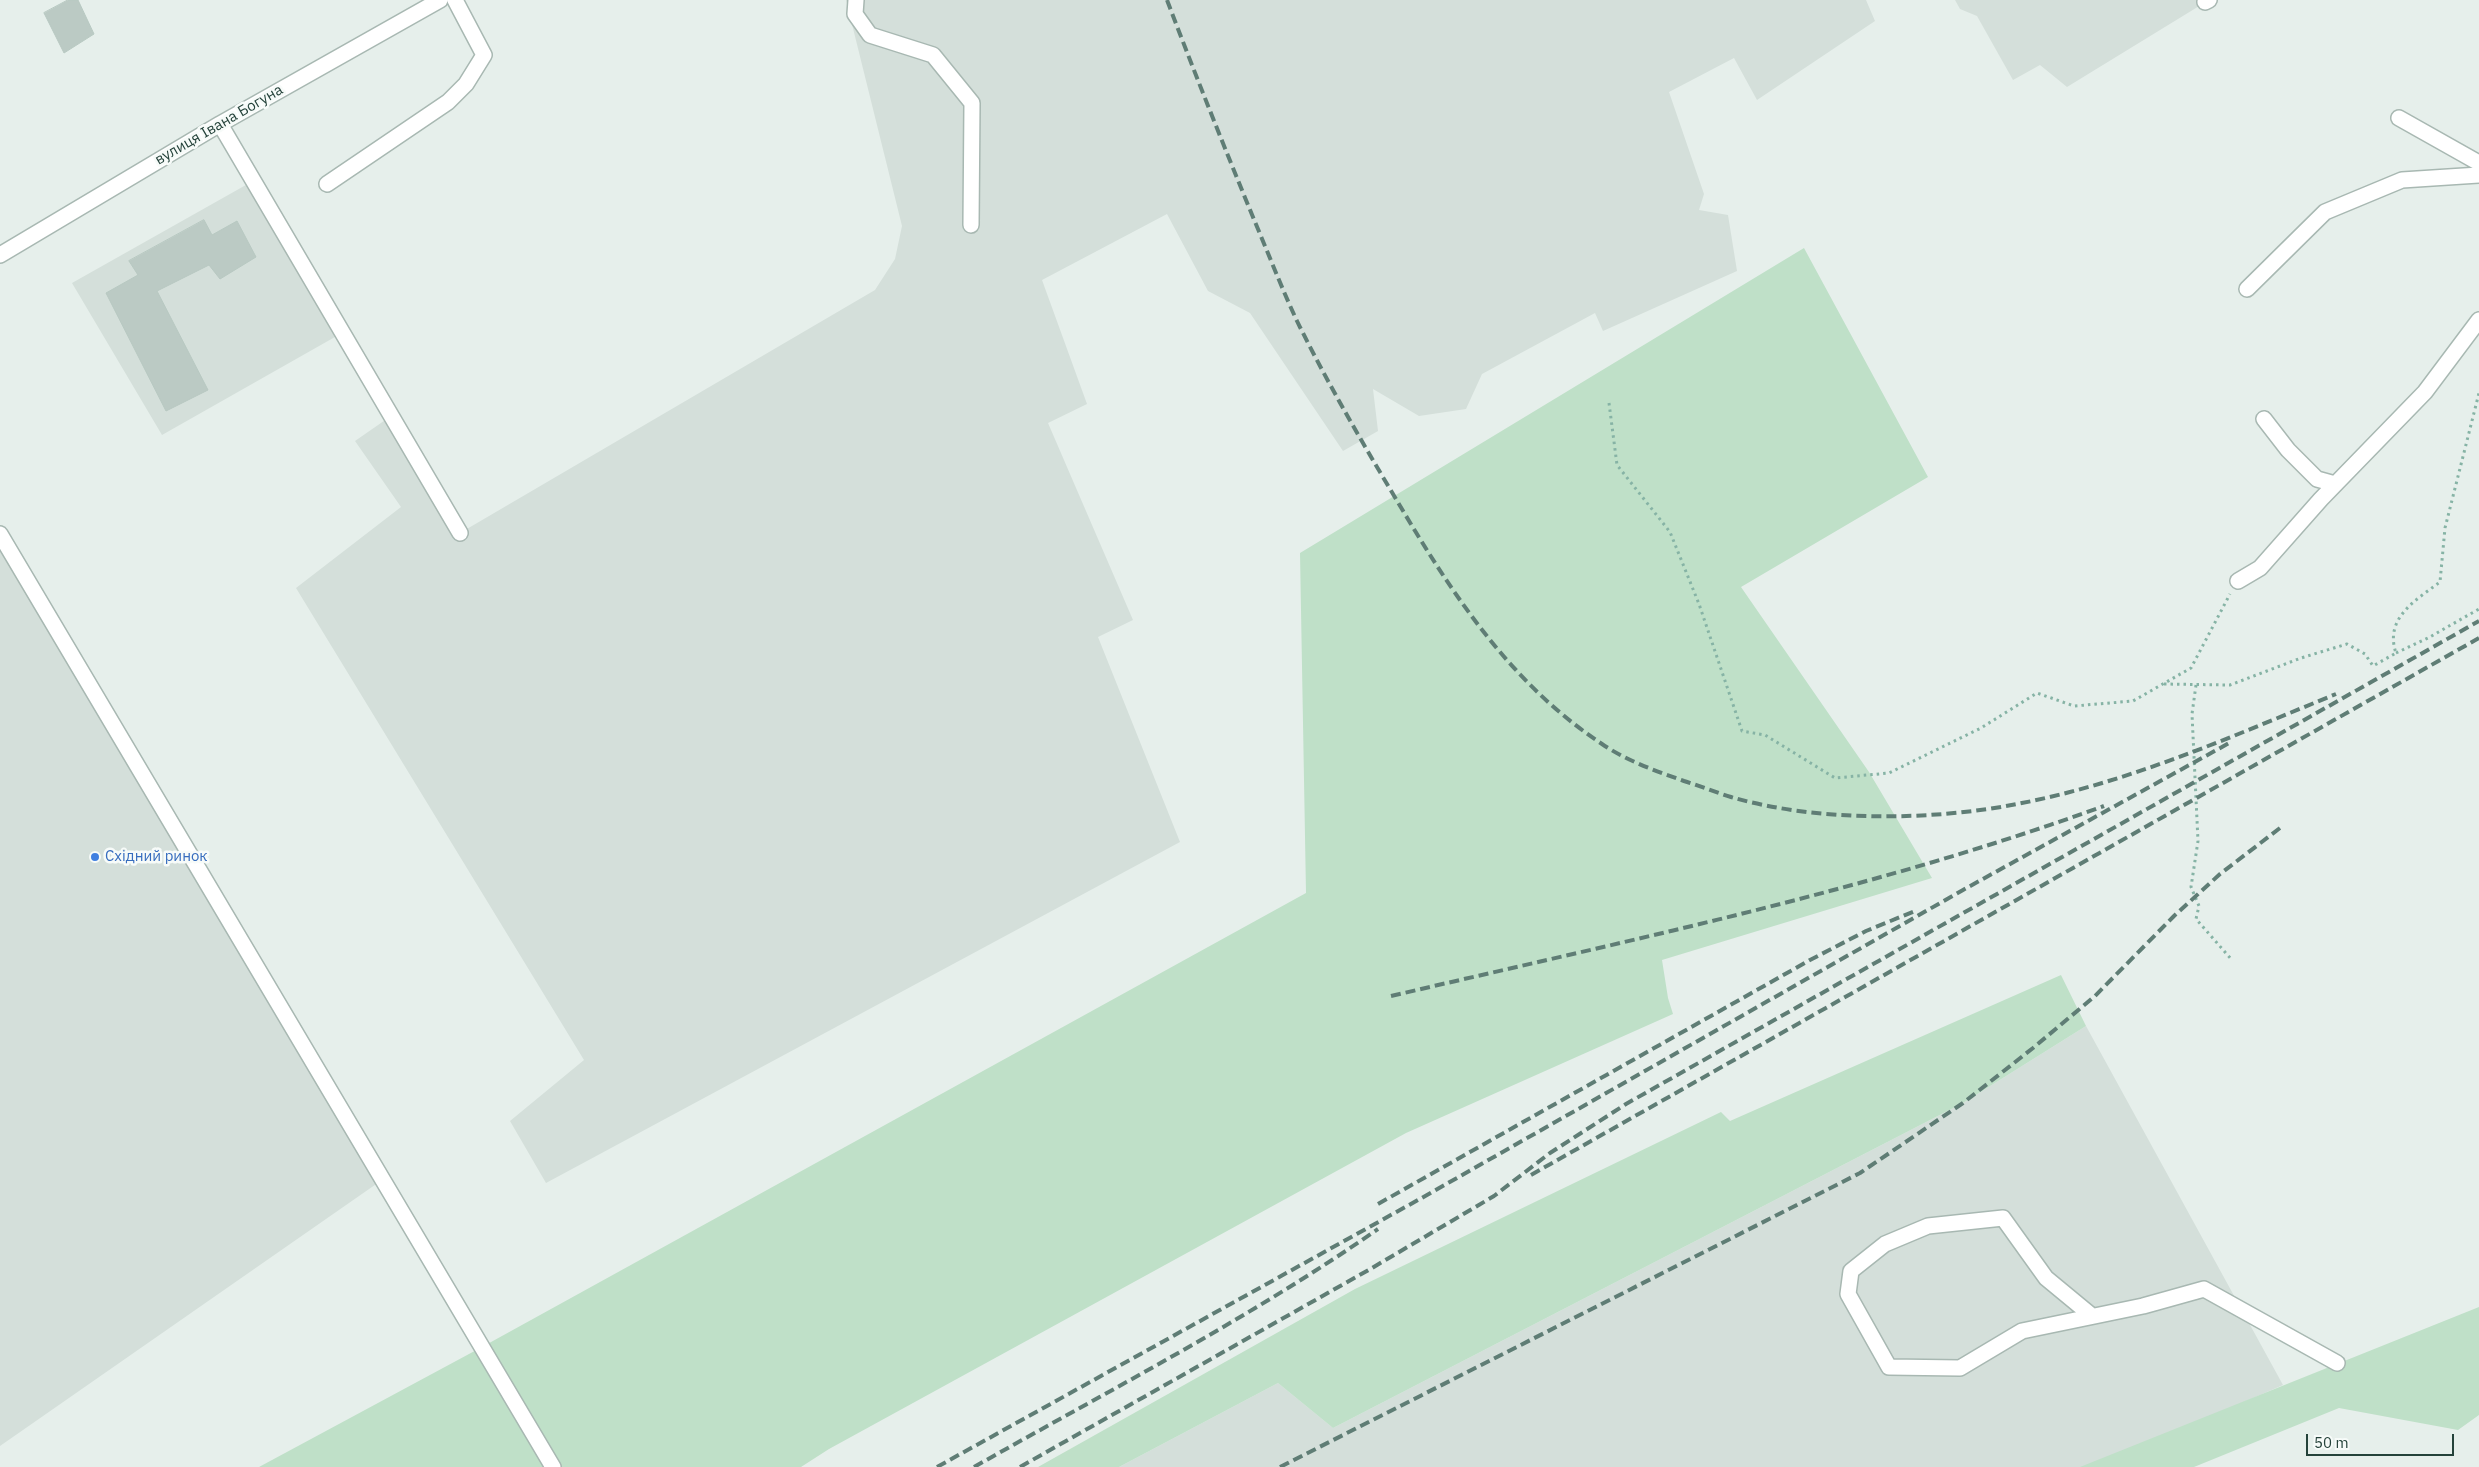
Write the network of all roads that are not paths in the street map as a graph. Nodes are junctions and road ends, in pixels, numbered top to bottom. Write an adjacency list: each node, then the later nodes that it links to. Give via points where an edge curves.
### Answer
1 (455, 0): 8 (street, via 484,55 466,84 448,102)
2 (856, 0): 9 (street, via 855,14 870,35 933,55 972,102)
3 (432, 2): 5 (street, вулиця Івана Богуна)
4 (2399, 118): 6 (street)
5 (220, 124): 10 (street, вулиця Івана Богуна); 15 (street)
6 (2479, 163)
7 (2479, 175): 11 (street, via 2402,180 2324,212)
8 (327, 184)
9 (971, 225)
10 (0, 255)
11 (2247, 289)
12 (2479, 320): 14 (street, via 2425,392)
13 (2264, 419): 14 (street, via 2288,450 2317,479)
14 (2335, 484): 17 (street, via 2260,568)
15 (460, 533)
16 (0, 534): 20 (street)
17 (2238, 581)
18 (2092, 1316): 18 (street, via 2022,1331 1960,1368 1889,1367 1848,1294 1851,1271 1885,1244 1928,1226 2003,1218 2046,1278); 19 (street, via 2204,1289)
19 (2337, 1363)
20 (553, 1467)

